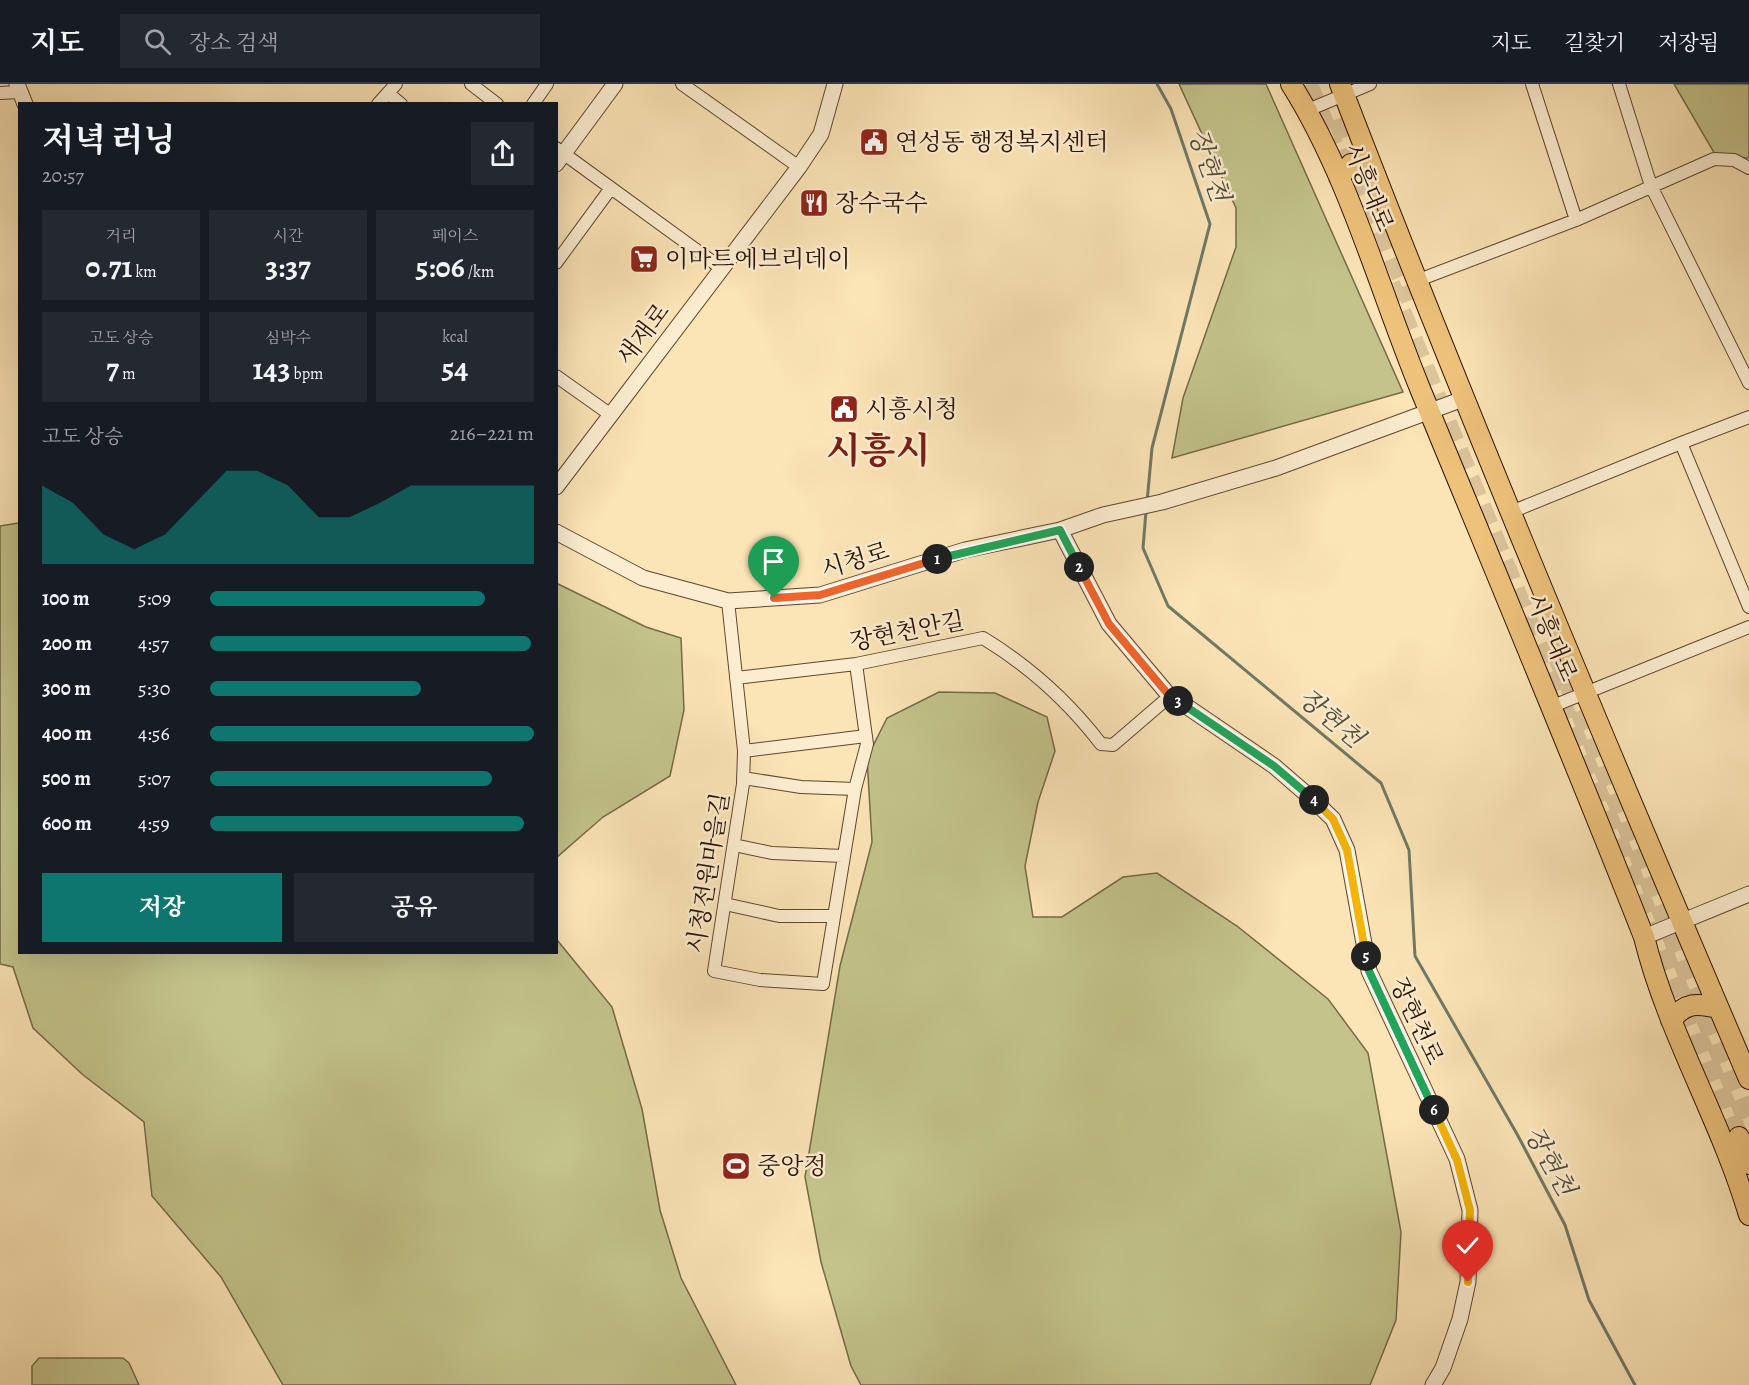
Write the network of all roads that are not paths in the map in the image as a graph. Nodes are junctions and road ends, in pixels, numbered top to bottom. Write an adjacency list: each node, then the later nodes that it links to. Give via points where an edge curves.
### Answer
1 (471, 84): 16 (street)
2 (547, 84): 17 (street)
3 (615, 84): 19 (street)
4 (682, 84): 20 (street)
5 (835, 84): 20 (street, 새재로, via 821,134)
6 (1291, 84): 18 (main road, 시흥대로)
7 (1370, 84): 11 (street)
8 (1532, 84): 26 (street)
9 (1619, 84): 24 (street)
10 (392, 89): 14 (street); 15 (street)
11 (1342, 90): 18 (street); 21 (main road, 시흥대로)
12 (0, 93): 13 (street)
13 (20, 93)
14 (380, 102)
15 (400, 102)
16 (494, 102)
17 (534, 102)
18 (1308, 110): 23 (main road, 시흥대로)
19 (559, 155): 25 (street)
20 (799, 166): 28 (street, 새재로)
21 (1372, 167): 23 (main road, via 1351,164); 29 (main road, 시흥대로)
22 (1749, 168): 24 (street, via 1734,160 1714,159)
23 (1339, 177): 33 (main road, 시흥대로)
24 (1651, 186): 26 (street); 31 (street)
25 (611, 188): 27 (street); 28 (street)
26 (1576, 220): 29 (street)
27 (558, 260)
28 (721, 268): 34 (street, 새재로)
29 (1416, 281): 32 (main road, 시흥대로)
30 (558, 377): 34 (street)
31 (1749, 383)
32 (1463, 399): 33 (street, 시청로); 38 (main road, 시흥대로)
33 (1430, 411): 39 (street, 시청로, via 1276,468); 48 (main road, 시흥대로)
34 (611, 415): 37 (street, 새재로)
35 (1749, 417): 36 (street)
36 (1681, 443): 38 (street); 42 (street)
37 (558, 484)
38 (1511, 512): 46 (main road, 시흥대로)
39 (1060, 530): 41 (street, 시청로, via 965,550 820,595); 47 (street, 장현천로, via 1109,624)
40 (558, 533): 41 (street, 시청로, via 643,578)
41 (728, 601): 45 (street, 시청전원마을길)
42 (1749, 607)
43 (1749, 627): 46 (street)
44 (856, 664): 45 (street, 장현천안길); 47 (street, 장현천안길, via 983,638 1009,653 1050,687 1101,744 1113,746); 49 (street, 시청전원마을길)
45 (736, 678): 50 (street, 시청전원마을길)
46 (1586, 694): 48 (street); 58 (main road, 시흥대로)
47 (1170, 696): 66 (street, 장현천로, via 1274,766 1311,798 1333,819 1347,850 1369,971 1457,1160 1470,1210 1468,1282 1460,1319)
48 (1553, 705): 59 (main road, 시흥대로)
49 (866, 736): 50 (street); 52 (street, 시청전원마을길)
50 (744, 751): 51 (street, 시청전원마을길)
51 (743, 778): 52 (street, via 801,787); 53 (street, 시청전원마을길)
52 (855, 789): 54 (street, 시청전원마을길)
53 (734, 845): 54 (street, via 772,853); 56 (street, 시청전원마을길)
54 (843, 855): 57 (street, 시청전원마을길)
55 (1749, 894): 58 (street)
56 (725, 904): 57 (street, via 779,916); 57 (street, 시청전원마을길, via 714,971 760,980 823,984)
57 (834, 916)
58 (1680, 921): 59 (street); 60 (main road, 시흥대로)
59 (1644, 937): 61 (main road, 시흥대로, via 1653,977)
60 (1719, 1008): 61 (main road, via 1692,1003); 62 (main road, 시흥대로)
61 (1671, 1020): 65 (main road, 시흥대로, via 1724,1143)
62 (1749, 1079)
63 (1739, 1137): 64 (main road)
64 (1749, 1164)
65 (1749, 1215)
66 (1433, 1385)

